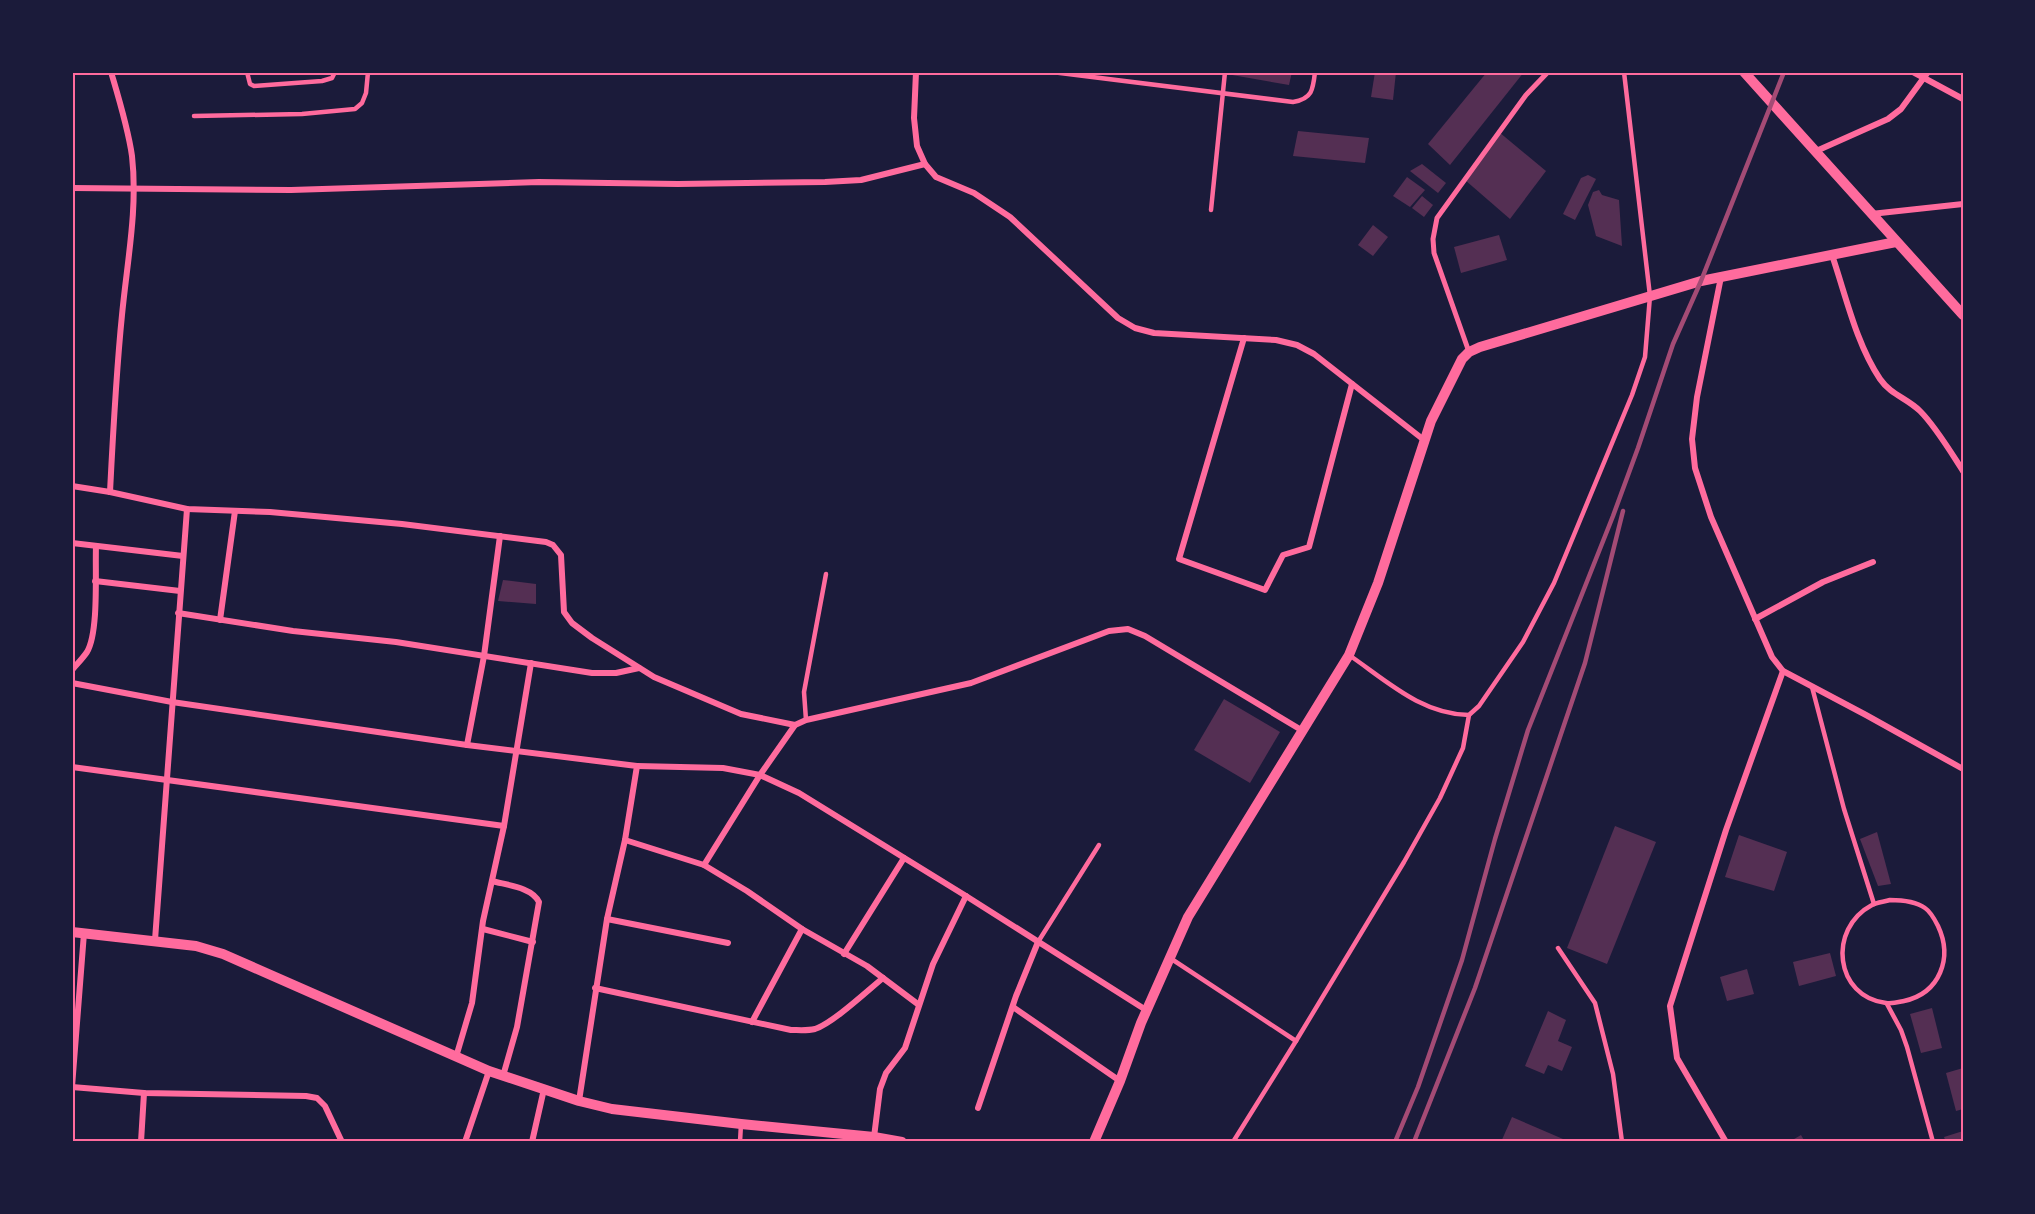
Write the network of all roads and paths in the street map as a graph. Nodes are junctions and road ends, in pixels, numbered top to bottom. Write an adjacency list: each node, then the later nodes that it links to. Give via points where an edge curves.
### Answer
1 (111, 72): 20 (street, via 132,156)
2 (247, 72): 3 (lane, via 254,86 322,81 332,78)
3 (335, 72)
4 (368, 72): 16 (lane, via 366,93 355,110)
5 (916, 72): 18 (street, via 914,118 917,146)
6 (1052, 72): 14 (lane)
7 (1225, 72): 14 (lane)
8 (1315, 72): 14 (lane, via 1310,96 1304,101)
9 (1548, 72): 30 (street, via 1526,95 1437,218 1434,253)
10 (1624, 72): 27 (lane)
11 (1744, 72): 17 (street)
12 (1913, 72): 13 (street)
13 (1927, 75): 15 (street); 17 (street, via 1901,109 1888,119)
14 (1222, 93): 22 (lane)
15 (1963, 99)
16 (194, 116)
17 (1814, 152): 23 (street)
18 (925, 164): 20 (street, via 861,180 825,182 539,182 291,190); 29 (street, via 936,177 974,193 1010,217 1118,318 1135,328 1154,333)
19 (72, 188): 20 (street)
20 (133, 188): 35 (street)
21 (1963, 204): 23 (street)
22 (1211, 210)
23 (1870, 214): 24 (street)
24 (1896, 242): 25 (street); 28 (street)
25 (1832, 255): 26 (street); 33 (street, via 1861,343 1881,380 1893,394 1921,412)
26 (1721, 277): 27 (street); 47 (street, via 1692,439 1695,468 1711,517)
27 (1650, 296): 30 (street); 58 (lane, via 1645,357 1554,584 1523,642)
28 (1963, 315)
29 (1244, 338): 31 (street, via 1297,345); 31 (street, via 1179,559 1265,590 1282,555 1309,547)
30 (1469, 352): 32 (street, via 1462,359)
31 (1352, 384): 32 (street)
32 (1424, 440): 49 (street, via 1378,583)
33 (1963, 471)
34 (72, 486): 35 (street)
35 (110, 492): 36 (street)
36 (187, 509): 37 (street); 41 (street)
37 (235, 511): 38 (street); 48 (street)
38 (500, 536): 50 (street); 52 (street, via 546,542 558,550 567,616 592,638)
39 (72, 543): 40 (street)
40 (96, 546): 41 (street); 44 (street)
41 (183, 556): 45 (street)
42 (1873, 562): 47 (street, via 1823,582)
43 (826, 574): 59 (lane, via 804,692)
44 (95, 581): 45 (street); 53 (street, via 92,642)
45 (180, 591): 46 (street)
46 (178, 613): 48 (street); 57 (street)
47 (1755, 619): 54 (street, via 1772,657)
48 (220, 620): 50 (street)
49 (1349, 655): 58 (lane, via 1418,703); 61 (street)
50 (484, 656): 51 (street); 62 (street)
51 (531, 663): 52 (street, via 592,673); 63 (street)
52 (639, 668): 60 (street, via 741,714)
53 (72, 670)
54 (1783, 671): 56 (street); 117 (street, via 1726,830 1670,1006 1677,1058)
55 (72, 683): 57 (street)
56 (1812, 687): 66 (street); 76 (lane)
57 (172, 702): 62 (street); 68 (street)
58 (1469, 715): 96 (lane, via 1463,748 1440,798)
59 (806, 720): 60 (street); 61 (street, via 971,683 1109,631 1128,629)
60 (795, 725): 67 (street)
61 (1303, 730): 88 (street, via 1188,917)
62 (467, 745): 63 (street)
63 (515, 751): 65 (street); 69 (street)
64 (72, 766): 68 (street)
65 (637, 766): 67 (street, via 723,768); 70 (street)
66 (1963, 769)
67 (760, 775): 72 (street, via 799,793); 73 (street)
68 (166, 779): 69 (street); 82 (street)
69 (504, 826): 74 (street)
70 (625, 840): 73 (street); 77 (street)
71 (1099, 845): 84 (lane)
72 (904, 858): 75 (street); 87 (street)
73 (704, 865): 79 (street)
74 (492, 881): 78 (street); 83 (street, via 536,896 539,910)
75 (966, 896): 84 (street); 92 (street, via 933,964)
76 (1874, 904): 91 (lane, via 1851,925 1843,939 1841,958 1854,985 1866,998); 91 (lane, via 1904,900 1926,908 1943,936 1945,947 1945,963 1936,981 1914,999)
77 (607, 919): 85 (street); 90 (street)
78 (483, 928): 83 (street); 97 (street, via 472,1003)
79 (802, 929): 87 (street); 95 (street)
80 (72, 932): 81 (street)
81 (84, 933): 82 (street); 101 (street)
82 (155, 940): 97 (street, via 223,954)
83 (533, 942): 99 (street)
84 (1038, 942): 93 (street); 94 (street)
85 (728, 943)
86 (1558, 948): 116 (lane, via 1595,1003 1613,1074)
87 (844, 954): 89 (street)
88 (1170, 958): 94 (street); 96 (lane)
89 (883, 978): 92 (street); 95 (street, via 815,1029 791,1030)
90 (595, 988): 95 (street); 104 (street)
91 (1887, 1004): 118 (lane, via 1907,1047)
92 (919, 1005): 107 (street, via 905,1048 879,1089)
93 (1013, 1007): 100 (street); 105 (street)
94 (1146, 1010): 100 (street)
95 (752, 1022)
96 (1296, 1041): 115 (lane)
97 (456, 1057): 98 (street)
98 (489, 1071): 99 (street); 110 (street)
99 (503, 1076): 102 (street)
100 (1120, 1081): 114 (street)
101 (72, 1087): 103 (street)
102 (544, 1089): 104 (street); 111 (street)
103 (144, 1093): 108 (street); 109 (street, via 317,1098 325,1106)
104 (579, 1101): 106 (street, via 612,1109)
105 (978, 1108)
106 (741, 1124): 107 (street); 112 (lane)
107 (874, 1137): 113 (street)
108 (141, 1142)
109 (342, 1142)
110 (465, 1142)
111 (532, 1142)
112 (740, 1142)
113 (902, 1142)
114 (1094, 1142)
115 (1233, 1142)
116 (1622, 1142)
117 (1726, 1142)
118 (1933, 1142)

